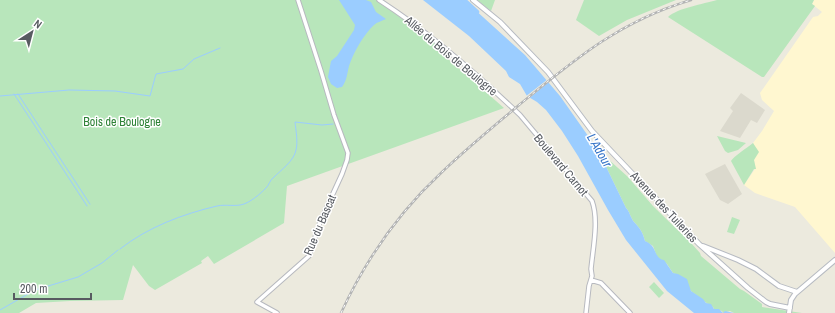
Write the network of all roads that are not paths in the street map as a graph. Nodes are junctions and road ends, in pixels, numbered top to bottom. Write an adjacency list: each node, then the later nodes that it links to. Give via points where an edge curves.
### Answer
1 (298, 0): 10 (street, Rue du Bascat, via 348,153 309,256 257,302)
2 (379, 0): 4 (street, Allée du Bois de Boulogne, via 418,26 450,52)
3 (473, 0): 5 (main road, Avenue des Tuileries, via 500,22 549,74 592,131)
4 (520, 115): 7 (street, Boulevard Carnot, via 592,200 595,221)
5 (699, 244): 8 (main road, via 738,260 756,269 779,286); 9 (main road, Avenue des Tuileries, via 766,302)
6 (835, 260): 8 (main road)
7 (591, 280): 11 (street, Boulevard Carnot); 12 (street, via 601,283)
8 (797, 292): 9 (main road, via 792,299)
9 (790, 310)
10 (277, 313)
11 (586, 313)
12 (630, 313)

